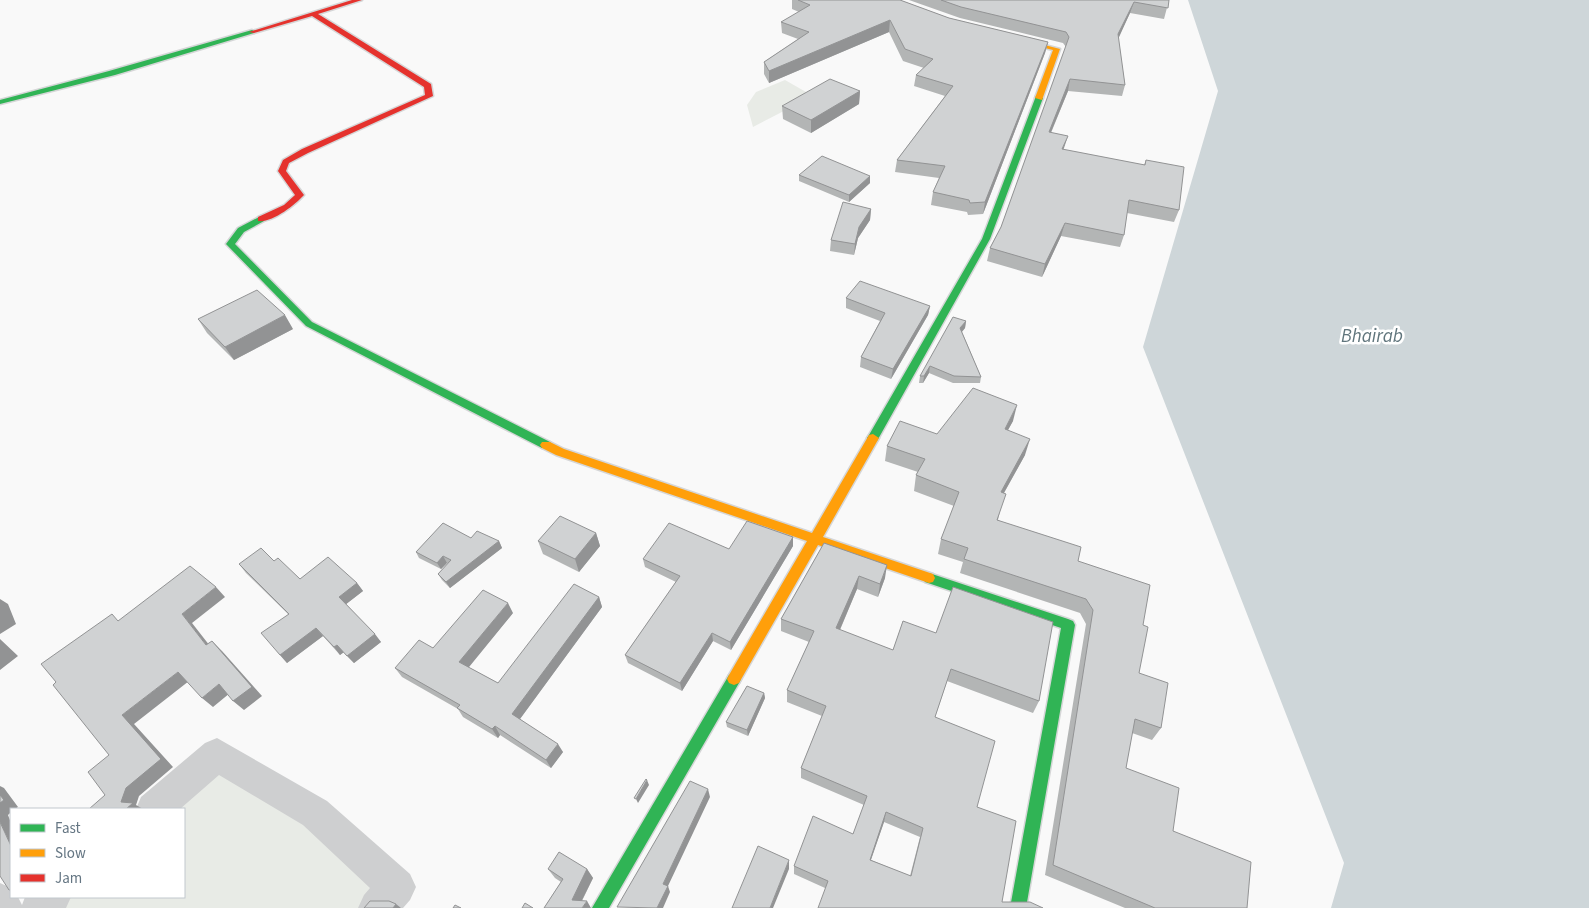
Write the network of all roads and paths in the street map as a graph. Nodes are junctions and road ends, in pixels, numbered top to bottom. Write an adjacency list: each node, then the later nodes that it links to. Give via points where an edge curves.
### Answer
1 (359, 0): 2 (street)
2 (313, 14): 4 (street, via 112,74); 5 (street, via 428,86 429,96 286,162 282,171 300,195 293,204 243,229 230,244 309,324 560,452)
3 (998, 36): 5 (street, via 1057,49 986,239)
4 (0, 102)
5 (815, 540): 12 (street); 13 (street, via 1068,625)
6 (155, 808): 11 (street, via 216,755 315,813 397,887)
7 (51, 898): 10 (street)
8 (0, 902): 9 (street)
9 (4, 908)
10 (39, 908)
11 (377, 908)
12 (600, 908)
13 (1018, 908)

